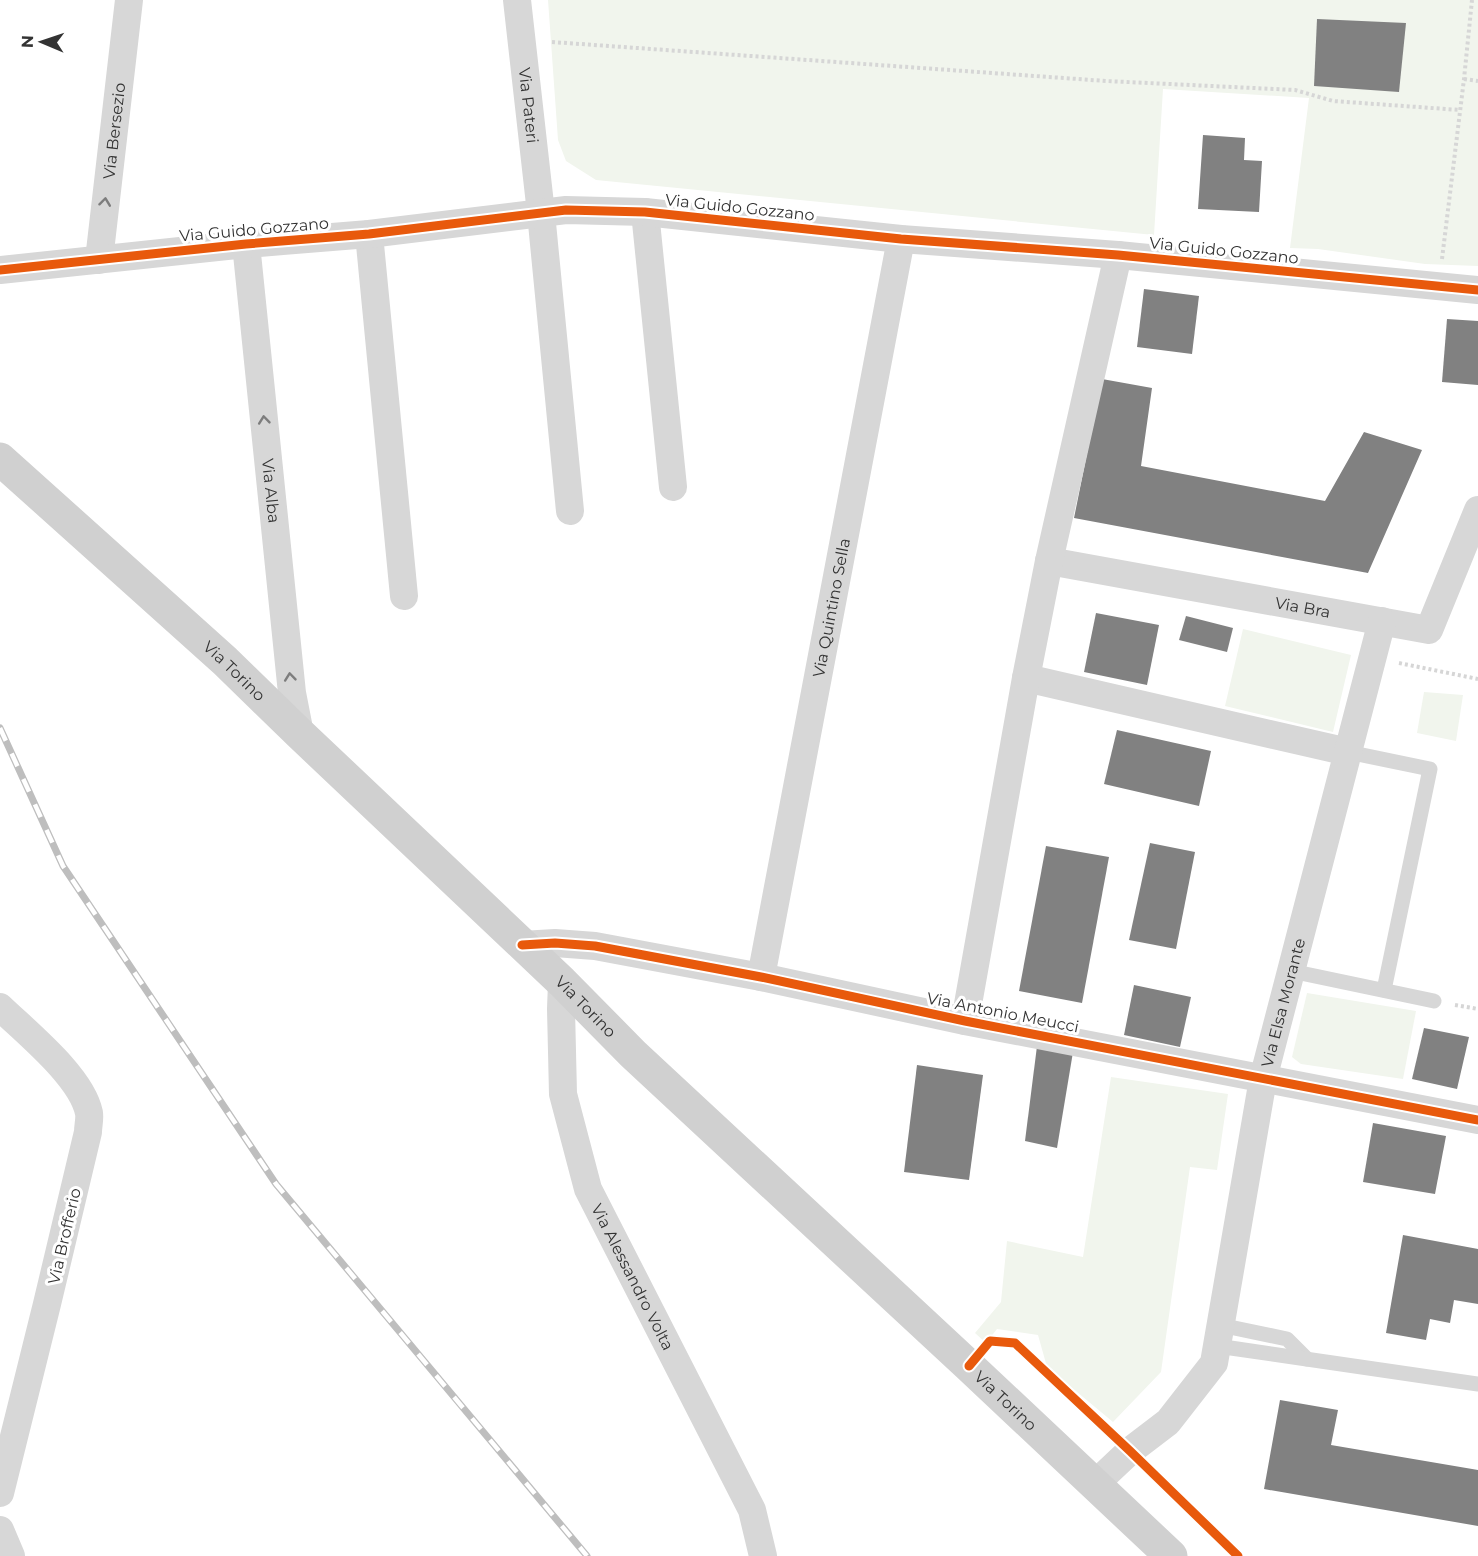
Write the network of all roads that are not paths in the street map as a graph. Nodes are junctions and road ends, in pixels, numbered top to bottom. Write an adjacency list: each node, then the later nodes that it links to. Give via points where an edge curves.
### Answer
1 (129, 0): 9 (street, Via Bersezio, one-way to 1)
2 (517, 0): 4 (street, Via Pateri)
3 (645, 212): 4 (street, Via Guido Gozzano); 6 (street, Via Guido Gozzano); 13 (street, Via Guido Gozzano)
4 (542, 213): 5 (street, Via Guido Gozzano); 15 (street)
5 (369, 234): 7 (street, Via Guido Gozzano); 17 (street)
6 (901, 238): 8 (street, Via Guido Gozzano); 24 (street, Via Quintino Sella)
7 (246, 244): 9 (street, Via Guido Gozzano); 20 (street, Via Alba, one-way to 7, via 292,693)
8 (1118, 255): 11 (street, Via Guido Gozzano); 16 (street)
9 (99, 260): 10 (street, Via Guido Gozzano)
10 (0, 270)
11 (1478, 290)
12 (0, 459): 20 (main road, Via Torino, via 225,661)
13 (673, 487)
14 (1478, 510): 18 (street, Via Bra, via 1429,630)
15 (570, 511)
16 (1049, 561): 18 (street, Via Bra); 19 (street)
17 (404, 596)
18 (1382, 621): 21 (street, Via Elsa Morante)
19 (1026, 678): 21 (street); 29 (street)
20 (300, 735): 22 (main road, Via Torino)
21 (1348, 752): 23 (street, Via Elsa Morante); 26 (lane, via 1430,769)
22 (522, 945): 24 (street, Via Antonio Meucci, via 595,946); 25 (main road, Via Torino)
23 (1291, 970): 26 (lane); 30 (street, Via Elsa Morante)
24 (761, 977): 29 (street, Via Antonio Meucci)
25 (562, 982): 34 (main road, Via Torino, via 633,1054); 38 (street, Via Alessandro Volta, via 563,1094 588,1189 752,1510)
26 (1384, 990): 27 (lane)
27 (1441, 1003)
28 (0, 1007): 35 (street, Via Brofferio, via 65,1070 89,1114 86,1144)
29 (965, 1021): 30 (street, Via Antonio Meucci)
30 (1263, 1079): 31 (street, Via Antonio Meucci); 32 (street, Via Elsa Morante)
31 (1478, 1120)
32 (1218, 1336): 33 (lane, via 1307,1359); 34 (street, Via Elsa Morante, via 1214,1363 1168,1422)
33 (1478, 1384)
34 (1095, 1484): 39 (main road, Via Torino)
35 (0, 1493)
36 (0, 1530): 37 (street)
37 (11, 1556)
38 (763, 1556)
39 (1171, 1556)

